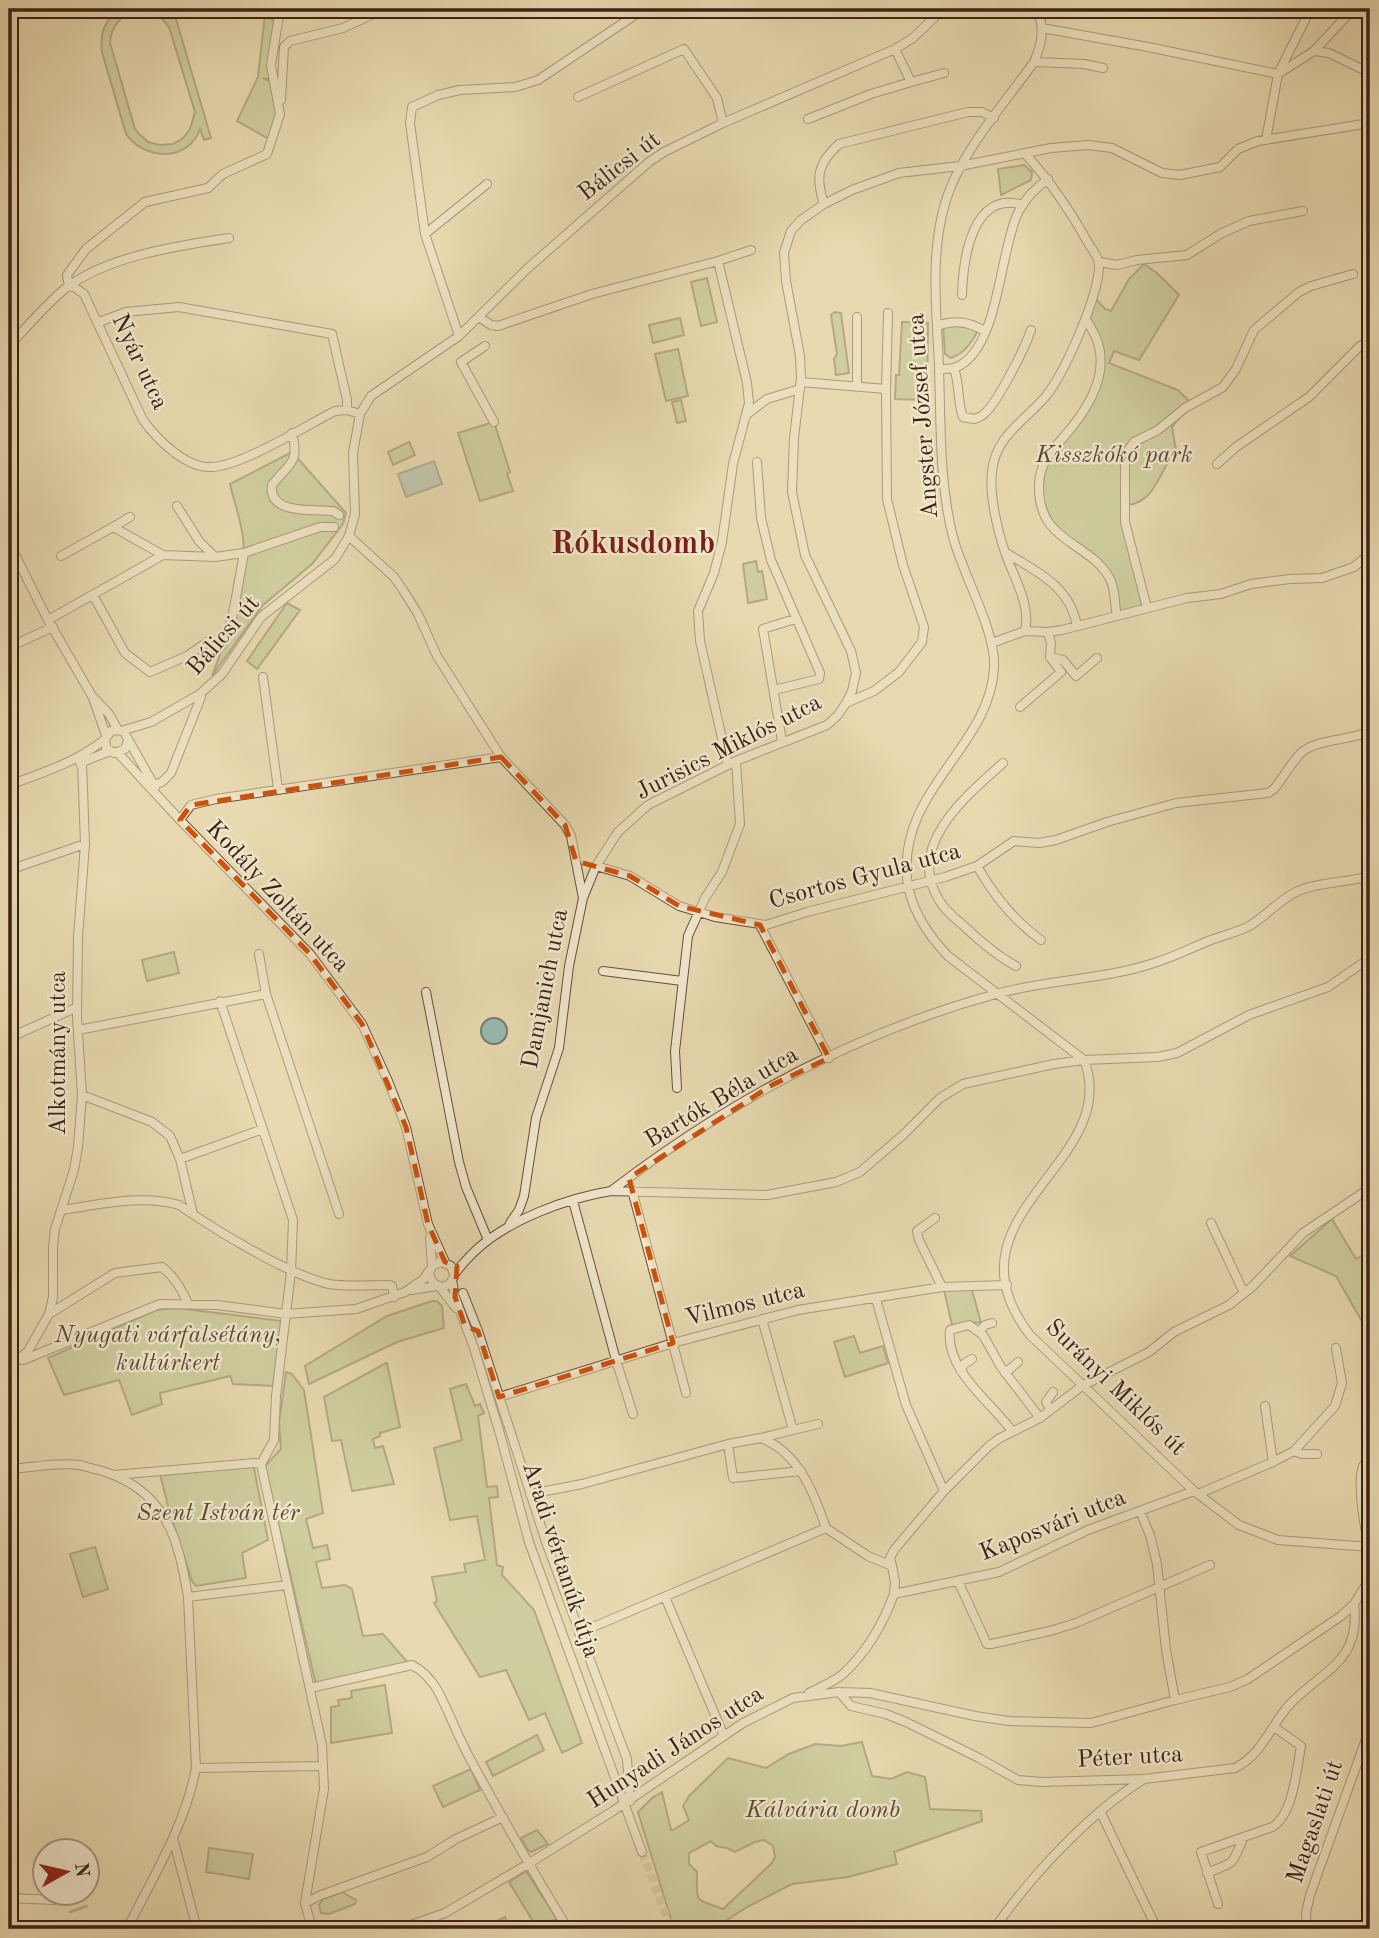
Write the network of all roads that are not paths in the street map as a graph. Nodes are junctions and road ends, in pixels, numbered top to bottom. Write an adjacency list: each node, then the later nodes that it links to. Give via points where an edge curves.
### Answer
1 (279, 9): 18 (street, via 271,65)
2 (384, 9): 18 (street, via 284,47)
3 (644, 9): 31 (street, via 538,80 516,87 460,90 412,107 410,123)
4 (943, 9): 9 (street, Bálicsi út)
5 (1037, 9): 8 (street, Angster József utca)
6 (1307, 9): 15 (street)
7 (1353, 9): 10 (street)
8 (1042, 28): 11 (street, Angster József utca); 15 (street)
9 (895, 50): 16 (street); 21 (street, Bálicsi út)
10 (1314, 51): 14 (street, via 1329,53); 15 (street)
11 (1034, 62): 12 (street); 19 (street, Angster József utca)
12 (1103, 68)
13 (944, 73): 16 (street)
14 (1370, 73)
15 (1278, 74): 23 (street)
16 (911, 82): 20 (street)
17 (578, 97): 21 (street, via 684,48 717,98)
18 (280, 114): 37 (street, via 267,154 223,174 208,188 145,202 86,249 67,275)
19 (994, 118): 25 (street, Angster József utca); 28 (street, via 968,112 839,144 819,170)
20 (808, 119)
21 (723, 123): 40 (street, Bálicsi út, via 649,162)
22 (1370, 123): 23 (street, Jurisics Miklós utca)
23 (1266, 140): 24 (street, Jurisics Miklós utca, via 1238,149 1220,167 1180,175 1162,173 1112,148 1051,148)
24 (1026, 155): 25 (street, Jurisics Miklós utca); 26 (street)
25 (960, 166): 28 (street, Jurisics Miklós utca, via 899,173); 44 (street, Angster József utca, via 936,242)
26 (1048, 178): 29 (street); 35 (street)
27 (487, 184): 31 (street)
28 (824, 204): 53 (street, Jurisics Miklós utca, via 801,220 784,250)
29 (1023, 205): 38 (street, via 991,205 981,218 966,249); 46 (street)
30 (1303, 211): 35 (street, via 1250,221 1187,255 1117,265)
31 (425, 234): 47 (street)
32 (229, 238): 37 (street, via 96,269)
33 (751, 250): 34 (street)
34 (718, 261): 40 (street, via 592,294 498,326); 58 (street, via 747,383)
35 (1099, 262): 42 (street)
36 (1353, 274): 77 (street, via 1298,292 1254,330 1223,387 1129,449 1125,522)
37 (69, 286): 43 (street, Nyár utca, via 84,293); 49 (street)
38 (962, 295)
39 (888, 313): 55 (street)
40 (479, 317): 47 (street, Bálicsi út)
41 (857, 317): 54 (street)
42 (1086, 319): 70 (street, via 1047,395 1000,443 993,459 991,487); 78 (street, via 1099,344 1100,372 1091,400 1044,462 1039,488 1051,527 1111,580)
43 (99, 322): 56 (street, via 126,312 179,307 332,334); 60 (street, Nyár utca, via 143,419 162,442 190,461 221,466)
44 (937, 326): 46 (street, via 970,323); 52 (street, Angster József utca)
45 (1031, 330): 51 (street, via 1001,389 984,414 974,419 964,416 959,405)
46 (985, 331): 51 (street, via 973,353)
47 (459, 336): 57 (street, Bálicsi út, via 372,396)
48 (1370, 341): 62 (street, via 1360,345 1309,397)
49 (9, 346)
50 (485, 346): 59 (street, via 461,362)
51 (954, 368): 52 (street)
52 (939, 369): 84 (street, Angster József utca, via 945,497 953,537)
53 (800, 385): 54 (street); 58 (street, via 767,399); 92 (street, Jurisics Miklós utca, via 792,492 805,555 851,651 856,673)
54 (857, 386): 55 (street)
55 (886, 389): 92 (street, via 887,499 897,545 925,627 922,642 899,672 869,695)
56 (347, 410): 57 (street); 60 (street, via 335,411)
57 (360, 414): 68 (street, Bálicsi út, via 353,453 355,514)
58 (746, 415): 103 (street, via 716,564 698,611 701,641)
59 (494, 422)
60 (292, 433): 64 (street, via 296,454 272,485 271,497 285,506)
61 (757, 462): 79 (street, via 761,518 771,560)
62 (1217, 464)
63 (177, 506): 75 (street)
64 (339, 514)
65 (131, 517): 66 (street)
66 (113, 527): 73 (street); 74 (street)
67 (334, 527): 71 (street, via 320,527)
68 (349, 536): 94 (street, Bálicsi út, via 326,569 261,617 212,684); 101 (street, Damjanich utca, via 403,590 437,656)
69 (9, 543): 80 (street)
70 (1005, 552): 81 (street, via 1064,593); 82 (street, via 1028,613)
71 (244, 553): 75 (street); 76 (street, via 232,619 221,646 209,641 150,673 125,653)
72 (1370, 553): 77 (street, via 1354,567 1322,578 1267,581)
73 (61, 555)
74 (163, 555): 75 (street); 76 (street)
75 (215, 557)
76 (93, 595): 80 (street)
77 (1147, 608): 78 (street)
78 (1117, 616): 81 (street)
79 (795, 619): 89 (street, via 763,629); 89 (street, via 815,659 819,679)
80 (50, 623): 85 (street); 90 (street)
81 (1077, 626): 83 (street)
82 (1025, 631): 83 (street); 84 (street)
83 (1048, 632): 86 (street)
84 (992, 643): 117 (street, Angster József utca, via 993,680 982,713 914,824 907,857)
85 (9, 647)
86 (1050, 657): 87 (street, via 1063,660 1076,676); 93 (street, via 1061,672)
87 (1097, 658)
88 (262, 677): 108 (street)
89 (774, 690): 99 (street)
90 (92, 695): 95 (street); 97 (street)
91 (201, 697): 107 (street, via 171,773)
92 (846, 703): 99 (street, Jurisics Miklós utca, via 827,725)
93 (1020, 707)
94 (151, 722): 95 (street, Bálicsi út); 98 (street, Bálicsi út)
95 (120, 730): 97 (street); 98 (street)
96 (1370, 732): 113 (street, Csortos Gyula utca, via 1309,747 1268,793 1176,803 1056,840 1014,841)
97 (105, 737): 100 (street, via 105,745); 105 (street, via 90,751)
98 (128, 741): 100 (street, via 125,749); 107 (street, Kodály Zoltán utca)
99 (782, 741): 103 (street, Jurisics Miklós utca)
100 (114, 752): 102 (street); 109 (street, Kodály Zoltán utca)
101 (501, 757): 108 (street); 118 (street, Damjanich utca, via 565,825)
102 (82, 762): 105 (street); 111 (street, Alkotmány utca)
103 (732, 763): 112 (street, Jurisics Miklós utca, via 648,805 618,832); 119 (street, via 740,824 722,873)
104 (1003, 763): 116 (street, via 953,812 935,839 930,852)
105 (57, 768): 106 (street)
106 (9, 785)
107 (154, 785): 109 (street, Kodály Zoltán utca)
108 (278, 789): 110 (street, via 191,805)
109 (160, 796): 110 (street, Kodály Zoltán utca)
110 (180, 820): 149 (street, Kodály Zoltán utca, via 310,954 362,1024 406,1127)
111 (85, 844): 114 (street); 131 (street, Alkotmány utca)
112 (596, 866): 118 (street, Jurisics Miklós utca); 119 (street, Csortos Gyula utca, via 630,876 679,906)
113 (977, 866): 116 (street, Csortos Gyula utca); 121 (street, via 1012,917)
114 (9, 870)
115 (1370, 876): 128 (street, Bartók Béla utca, via 1296,892 1250,926 1157,962)
116 (931, 881): 117 (street, Csortos Gyula utca); 124 (street, via 940,903 952,916)
117 (908, 887): 120 (street, Csortos Gyula utca); 128 (street, Angster József utca, via 916,911 936,943)
118 (583, 898): 150 (street, Damjanich utca, via 559,1048 536,1118 524,1196)
119 (698, 912): 120 (street, Csortos Gyula utca); 126 (street, via 688,936)
120 (760, 925): 134 (street)
121 (1041, 940)
122 (259, 954): 129 (street)
123 (1370, 958): 135 (street, via 1328,987 1249,1015 1177,1053)
124 (1016, 966)
125 (603, 971): 126 (street)
126 (682, 981): 136 (street)
127 (426, 992): 151 (street, via 459,1163)
128 (998, 993): 134 (street, Bartók Béla utca, via 932,1013); 135 (street)
129 (266, 994): 130 (street); 146 (street)
130 (220, 1001): 132 (street); 138 (street)
131 (77, 1009): 132 (street, Alkotmány utca); 133 (street)
132 (78, 1030): 137 (street, Alkotmány utca)
133 (9, 1038)
134 (829, 1058): 142 (street, Bartók Béla utca, via 772,1085)
135 (1084, 1060): 141 (street, via 962,1084 940,1098 860,1172 836,1182 767,1195); 157 (street, Surányi Miklós út, via 1090,1094 1087,1115 1014,1227 1005,1259)
136 (677, 1088)
137 (82, 1095): 139 (street, via 152,1122 170,1136); 144 (street, Alkotmány utca, via 74,1170)
138 (263, 1129): 139 (street); 155 (street, via 292,1216)
139 (180, 1159): 145 (street)
140 (1370, 1188): 162 (street, via 1303,1233)
141 (632, 1190): 142 (street); 174 (street)
142 (611, 1191): 143 (street, Bartók Béla utca)
143 (573, 1201): 150 (street, Bartók Béla utca); 177 (street)
144 (61, 1210): 145 (street, via 161,1200); 166 (street, Alkotmány utca, via 53,1246)
145 (193, 1214): 155 (street)
146 (339, 1214)
147 (934, 1218): 159 (street, via 917,1231)
148 (1211, 1223): 162 (street)
149 (428, 1224): 153 (street, Kodály Zoltán utca); 154 (street, Kodály Zoltán utca)
150 (508, 1226): 151 (street, Bartók Béla utca)
151 (488, 1240): 152 (street, Bartók Béla utca)
152 (475, 1251): 153 (street, Bartók Béla utca); 156 (street, Bartók Béla utca)
153 (447, 1263): 154 (street, via 438,1262); 156 (street)
154 (431, 1269): 158 (street, via 430,1278); 160 (street)
155 (291, 1270): 163 (street, via 330,1284 392,1286); 167 (street)
156 (453, 1277): 158 (street); 168 (street, Aradi vértanúk útja)
157 (1007, 1285): 159 (street, Vilmos utca); 182 (street, Surányi Miklós út, via 1022,1324)
158 (438, 1286): 160 (street); 168 (street, Aradi vértanúk útja)
159 (942, 1287): 164 (street, Vilmos utca)
160 (405, 1292): 163 (street)
161 (463, 1293): 172 (street, Aradi vértanúk útja)
162 (1244, 1293): 182 (street, via 1174,1332 1149,1352)
163 (394, 1297): 167 (street, via 356,1309)
164 (876, 1299): 169 (street, Vilmos utca); 207 (street, via 906,1405)
165 (188, 1304): 166 (street, via 167,1271 146,1268 115,1273); 167 (street); 179 (street, via 148,1308)
166 (49, 1314): 179 (street, Alkotmány utca, via 28,1351)
167 (286, 1314): 203 (street, via 274,1440)
168 (461, 1317): 171 (street, Aradi vértanúk útja)
169 (762, 1319): 174 (street, Vilmos utca); 193 (street)
170 (992, 1323): 173 (street)
171 (465, 1326): 172 (street); 234 (street, Aradi vértanúk útja, via 529,1542)
172 (478, 1331): 185 (street, Aradi vértanúk útja)
173 (980, 1331): 180 (street, via 969,1325 950,1330 948,1340); 181 (street)
174 (673, 1343): 177 (street, Vilmos utca); 184 (street)
175 (1336, 1348): 199 (street, via 1340,1395)
176 (972, 1359): 180 (street)
177 (616, 1360): 185 (street, Vilmos utca); 189 (street)
178 (1018, 1362): 181 (street)
179 (13, 1365)
180 (961, 1371): 190 (street)
181 (1005, 1373): 191 (street)
182 (1082, 1386): 188 (street); 208 (street, Surányi Miklós út)
183 (1053, 1392): 188 (street, via 1046,1402)
184 (686, 1393)
185 (499, 1397): 209 (street, Aradi vértanúk útja)
186 (1265, 1406): 202 (street)
187 (1009, 1408): 190 (street)
188 (1051, 1410): 191 (street)
189 (633, 1414)
190 (1001, 1416): 194 (street)
191 (1040, 1418): 194 (street)
192 (818, 1424): 193 (street)
193 (793, 1430): 195 (street)
194 (1012, 1431): 207 (street)
195 (782, 1433): 196 (street); 198 (street)
196 (761, 1438): 197 (street); 198 (street)
197 (728, 1444): 205 (street, via 733,1478); 209 (street)
198 (774, 1445): 205 (street)
199 (1294, 1451): 200 (street); 202 (street)
200 (1317, 1454)
201 (1370, 1456): 212 (street, via 1363,1465 1362,1481)
202 (1273, 1462): 208 (street)
203 (261, 1465): 206 (street); 217 (street)
204 (9, 1469): 206 (street, via 78,1465)
205 (801, 1471): 211 (street)
206 (114, 1475): 220 (street, via 144,1492 164,1515)
207 (944, 1491): 214 (street, via 894,1550)
208 (1196, 1492): 210 (street, Kaposvári utca); 212 (street, Surányi Miklós út, via 1239,1525 1278,1540)
209 (530, 1494): 223 (street, Aradi vértanúk útja)
210 (1140, 1511): 216 (street, Kaposvári utca, via 999,1572); 218 (street, via 1150,1535)
211 (826, 1528): 214 (street); 221 (street)
212 (1370, 1547)
213 (1210, 1565): 218 (street)
214 (892, 1566): 219 (street)
215 (1370, 1578): 222 (street, Hunyadi János utca)
216 (958, 1581): 218 (street, via 987,1644 1076,1623); 219 (street, Kaposvári utca)
217 (287, 1585): 220 (street); 224 (street)
218 (1159, 1588): 227 (street)
219 (894, 1594): 226 (street, via 859,1656 841,1675)
220 (188, 1597): 232 (street)
221 (665, 1597): 223 (street); 230 (street)
222 (1354, 1604): 227 (street, Hunyadi János utca, via 1248,1679 1230,1688); 228 (street, Péter utca, via 1357,1621 1348,1648 1332,1669 1290,1703)
223 (579, 1633): 234 (street, Aradi vértanúk útja, via 627,1759)
224 (310, 1688): 231 (street); 236 (street, via 412,1665 419,1669 438,1691)
225 (839, 1692): 226 (street, Hunyadi János utca); 227 (street, Hunyadi János utca, via 870,1693 1009,1721 1091,1723); 233 (street, Péter utca, via 851,1706 906,1721 1018,1780)
226 (807, 1695): 230 (street, Hunyadi János utca, via 780,1704)
227 (1175, 1700)
228 (1274, 1727): 233 (street, Péter utca, via 1253,1755 1235,1768); 237 (street, via 1301,1746 1295,1779 1278,1824)
229 (1370, 1728): 253 (street, Magaslati út, via 1310,1895)
230 (724, 1736): 234 (street, Hunyadi János utca)
231 (323, 1766): 232 (street); 244 (street, via 324,1789)
232 (196, 1768): 238 (street)
233 (1143, 1779): 235 (street)
234 (627, 1802): 239 (street); 240 (street, Hunyadi János utca)
235 (1100, 1811): 251 (street, via 1023,1890); 252 (street)
236 (503, 1817): 240 (street); 244 (street, via 427,1857)
237 (1244, 1837): 241 (street, via 1237,1859); 241 (street, via 1201,1852)
238 (173, 1838): 246 (street); 247 (street)
239 (642, 1852)
240 (528, 1864): 249 (street, Hunyadi János utca, via 445,1913); 250 (street)
241 (1207, 1873): 245 (street)
242 (9, 1899): 243 (street)
243 (32, 1900)
244 (305, 1903): 248 (street)
245 (1217, 1904)
246 (127, 1929)
247 (197, 1929)
248 (313, 1929)
249 (399, 1929)
250 (568, 1929)
251 (994, 1929)
252 (1157, 1929)
253 (1307, 1929)

